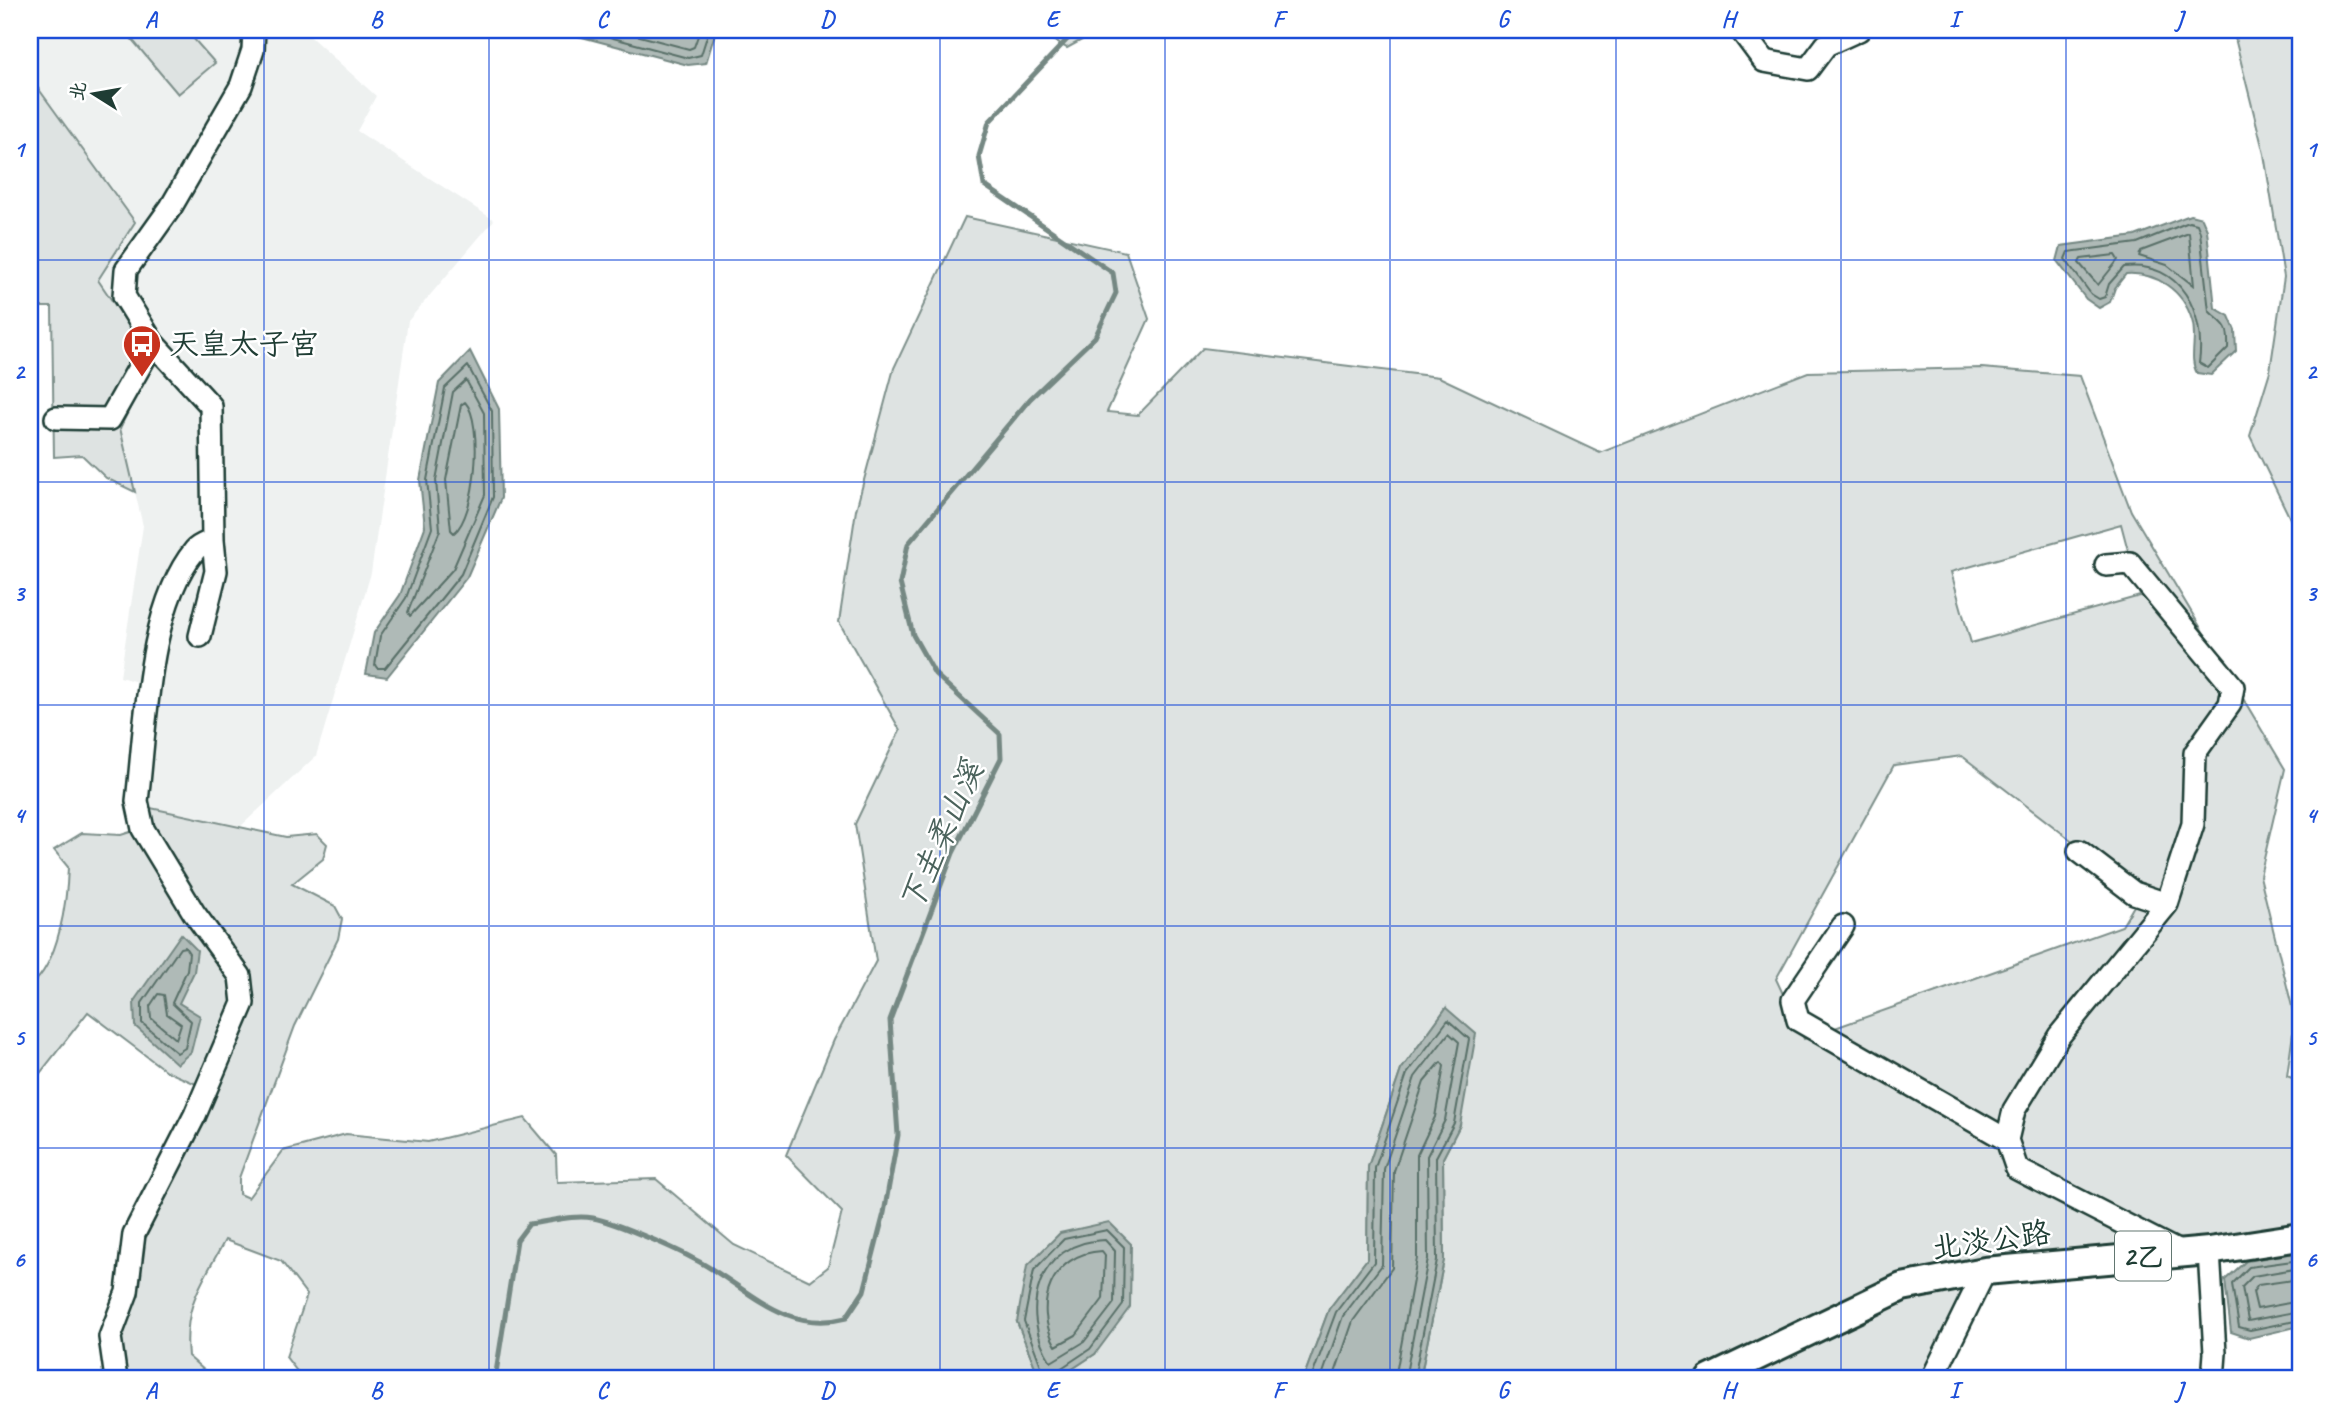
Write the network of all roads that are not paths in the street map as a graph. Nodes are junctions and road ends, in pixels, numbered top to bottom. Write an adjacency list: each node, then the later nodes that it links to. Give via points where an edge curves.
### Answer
1 (254, 30): 4 (street, via 253,50 241,86 171,207 126,270 124,296)
2 (1741, 30): 3 (street, via 1764,61 1808,69 1826,45)
3 (1859, 30)
4 (153, 343): 5 (street, via 110,419); 6 (street, via 211,406)
5 (57, 418)
6 (213, 540): 8 (street, via 216,571); 17 (street, via 196,548 178,576 159,625 137,801 143,829 194,913 240,976 243,1003 195,1115 134,1234 127,1293 110,1338)
7 (2106, 565): 10 (street, via 2130,563 2233,687 2231,704 2195,753 2193,824)
8 (200, 636)
9 (2079, 851): 10 (street, via 2134,893)
10 (2167, 904): 12 (street, via 2059,1036 2014,1110)
11 (1843, 926): 12 (street, via 1793,1000 1798,1020)
12 (2007, 1140): 15 (street, via 2017,1169)
13 (2300, 1237): 14 (main road, 北淡公路 / 2乙)
14 (2209, 1251): 15 (main road, 北淡公路 / 2乙); 20 (street)
15 (2181, 1253): 16 (main road, 北淡公路 / 2乙)
16 (1985, 1271): 18 (main road, 北淡公路 / 2乙, via 1902,1287); 19 (street)
17 (116, 1379)
18 (1710, 1379)
19 (1932, 1379)
20 (2213, 1379)

